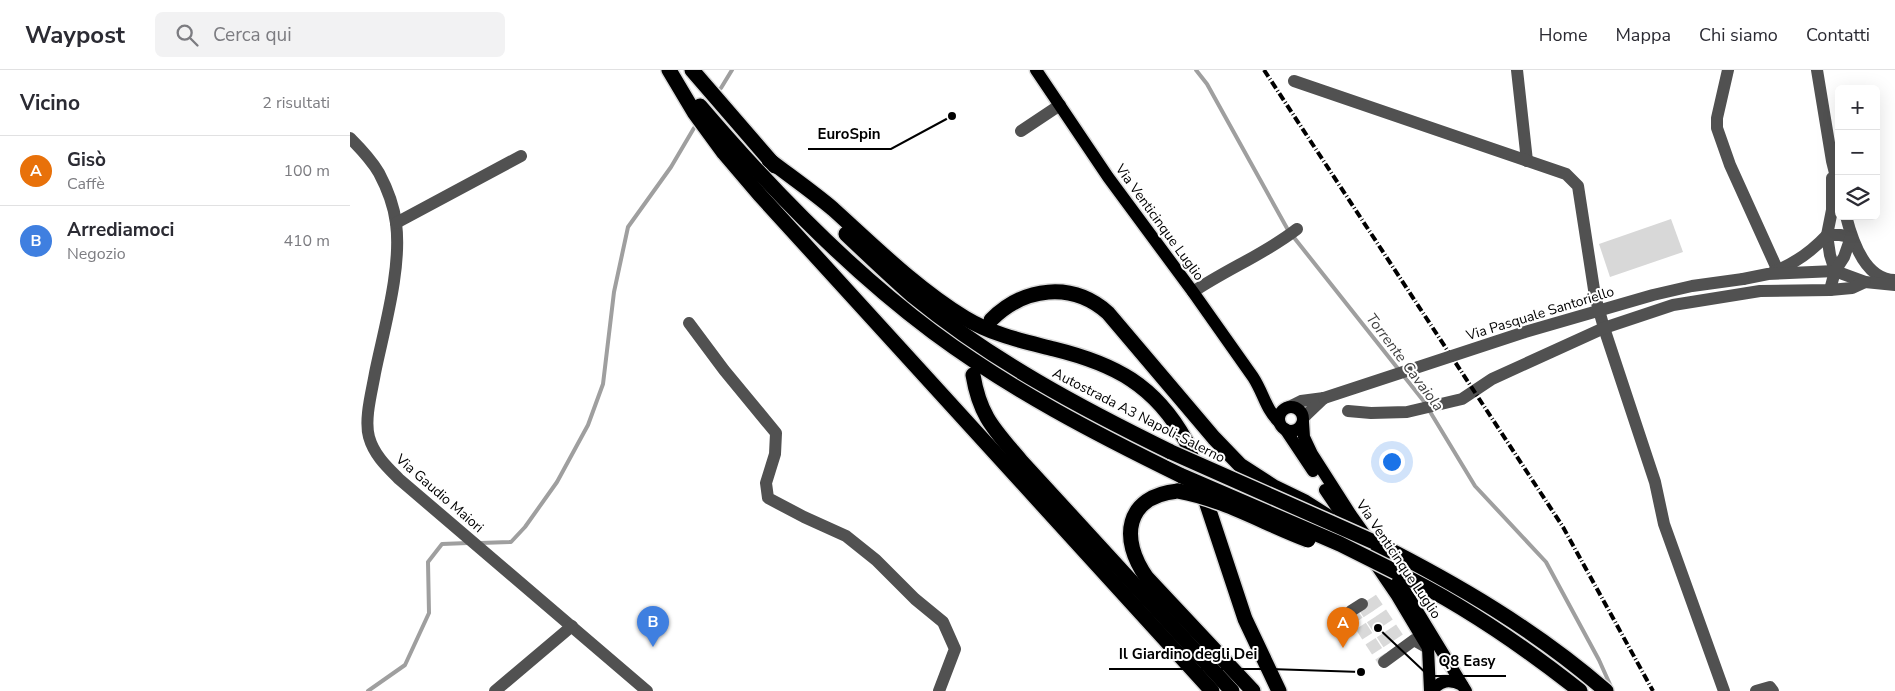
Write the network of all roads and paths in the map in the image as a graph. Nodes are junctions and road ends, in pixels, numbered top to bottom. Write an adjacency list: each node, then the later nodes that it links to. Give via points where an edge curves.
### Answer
1 (670, 70): 40 (highway, bridge, via 774,190 850,262 934,333 1036,400 1108,440); 48 (highway, via 694,112 759,194)
2 (692, 70): 12 (highway, Autostrada A3 Napoli-Salerno)
3 (1036, 70): 8 (main road, Via Venticinque Luglio)
4 (1517, 70): 13 (street)
5 (1728, 70): 23 (street, via 1717,128)
6 (1817, 70): 14 (street)
7 (1294, 81): 13 (street)
8 (1060, 105): 9 (street); 28 (main road, Via Venticinque Luglio)
9 (1021, 131)
10 (350, 138): 17 (street, Via Gaudio Maiori, via 378,171)
11 (521, 156): 17 (street)
12 (769, 160): 39 (highway, Autostrada A3 Napoli-Salerno, bridge, via 885,271 1009,365 1171,452); 51 (highway, via 830,207 919,286 966,318 992,332 1085,358 1112,369 1153,395 1175,420 1186,441 1245,619)
13 (1527, 161): 31 (street, via 1566,174 1578,186 1590,273)
14 (1832, 161): 15 (street); 19 (street, via 1832,210)
15 (1836, 175)
16 (1847, 220): 20 (street)
17 (396, 223): 41 (street, Via Gaudio Maiori, via 392,290 367,426 369,438 379,458 399,479)
18 (1297, 229): 28 (street)
19 (1827, 235): 20 (street); 22 (street); 23 (street, via 1816,247)
20 (1851, 237): 21 (street); 22 (street)
21 (1867, 267): 24 (street, via 1887,280); 25 (street)
22 (1835, 271): 23 (street); 25 (street); 27 (street)
23 (1773, 272): 34 (street, Via Pasquale Santoriello, bridge, via 1653,295 1525,332)
24 (1895, 280)
25 (1865, 282): 26 (street); 27 (street, via 1852,288)
26 (1895, 284)
27 (1830, 290): 31 (street, via 1760,291 1673,305)
28 (1193, 292): 33 (main road, Via Venticinque Luglio)
29 (991, 320): 39 (highway, bridge, via 1004,307 1037,293 1067,293 1091,300 1108,313 1240,465)
30 (689, 323): 47 (street, via 776,433 775,454 766,483 768,498 846,536 943,622 955,649)
31 (1604, 328): 36 (street, via 1492,379 1462,399 1407,412); 55 (street, via 1655,482 1664,524)
32 (973, 376): 49 (highway, via 976,396 988,420 1021,461)
33 (1262, 390): 35 (main road, Via Venticinque Luglio); 38 (main road, Via Venticinque Luglio, via 1269,412)
34 (1324, 398): 35 (street, Via Pasquale Santoriello, via 1300,401); 37 (street, Via Pasquale Santoriello)
35 (1288, 407): 37 (main road, Via Venticinque Luglio, via 1297,408); 38 (main road, via 1280,415)
36 (1348, 411)
37 (1303, 420): 38 (main road, via 1296,430); 44 (main road, Via Venticinque Luglio, via 1304,436 1312,454 1407,594)
38 (1282, 426): 42 (main road, Via Venticinque Luglio)
39 (1347, 529): 54 (highway, Autostrada A3 Napoli-Salerno, bridge, via 1461,588 1524,628)
40 (1374, 561): 50 (highway, bridge, via 1287,532 1195,494 1168,492 1154,497 1138,509 1130,532 1138,565); 53 (highway, bridge, via 1438,594 1512,640)
41 (572, 626): 45 (street); 46 (street, Via Gaudio Maiori)
42 (1428, 648): 43 (street, via 1414,640); 52 (main road, Via Venticinque Luglio)
43 (1384, 662)
44 (1464, 688): 52 (main road, Via Venticinque Luglio, via 1455,682 1443,682)
45 (495, 691)
46 (647, 691)
47 (939, 691)
48 (1212, 691)
49 (1232, 691)
50 (1254, 691)
51 (1279, 691)
52 (1431, 691)
53 (1580, 691)
54 (1606, 691)
55 (1724, 691)
56 (1756, 691): 57 (street, via 1770,687)
57 (1772, 691)

